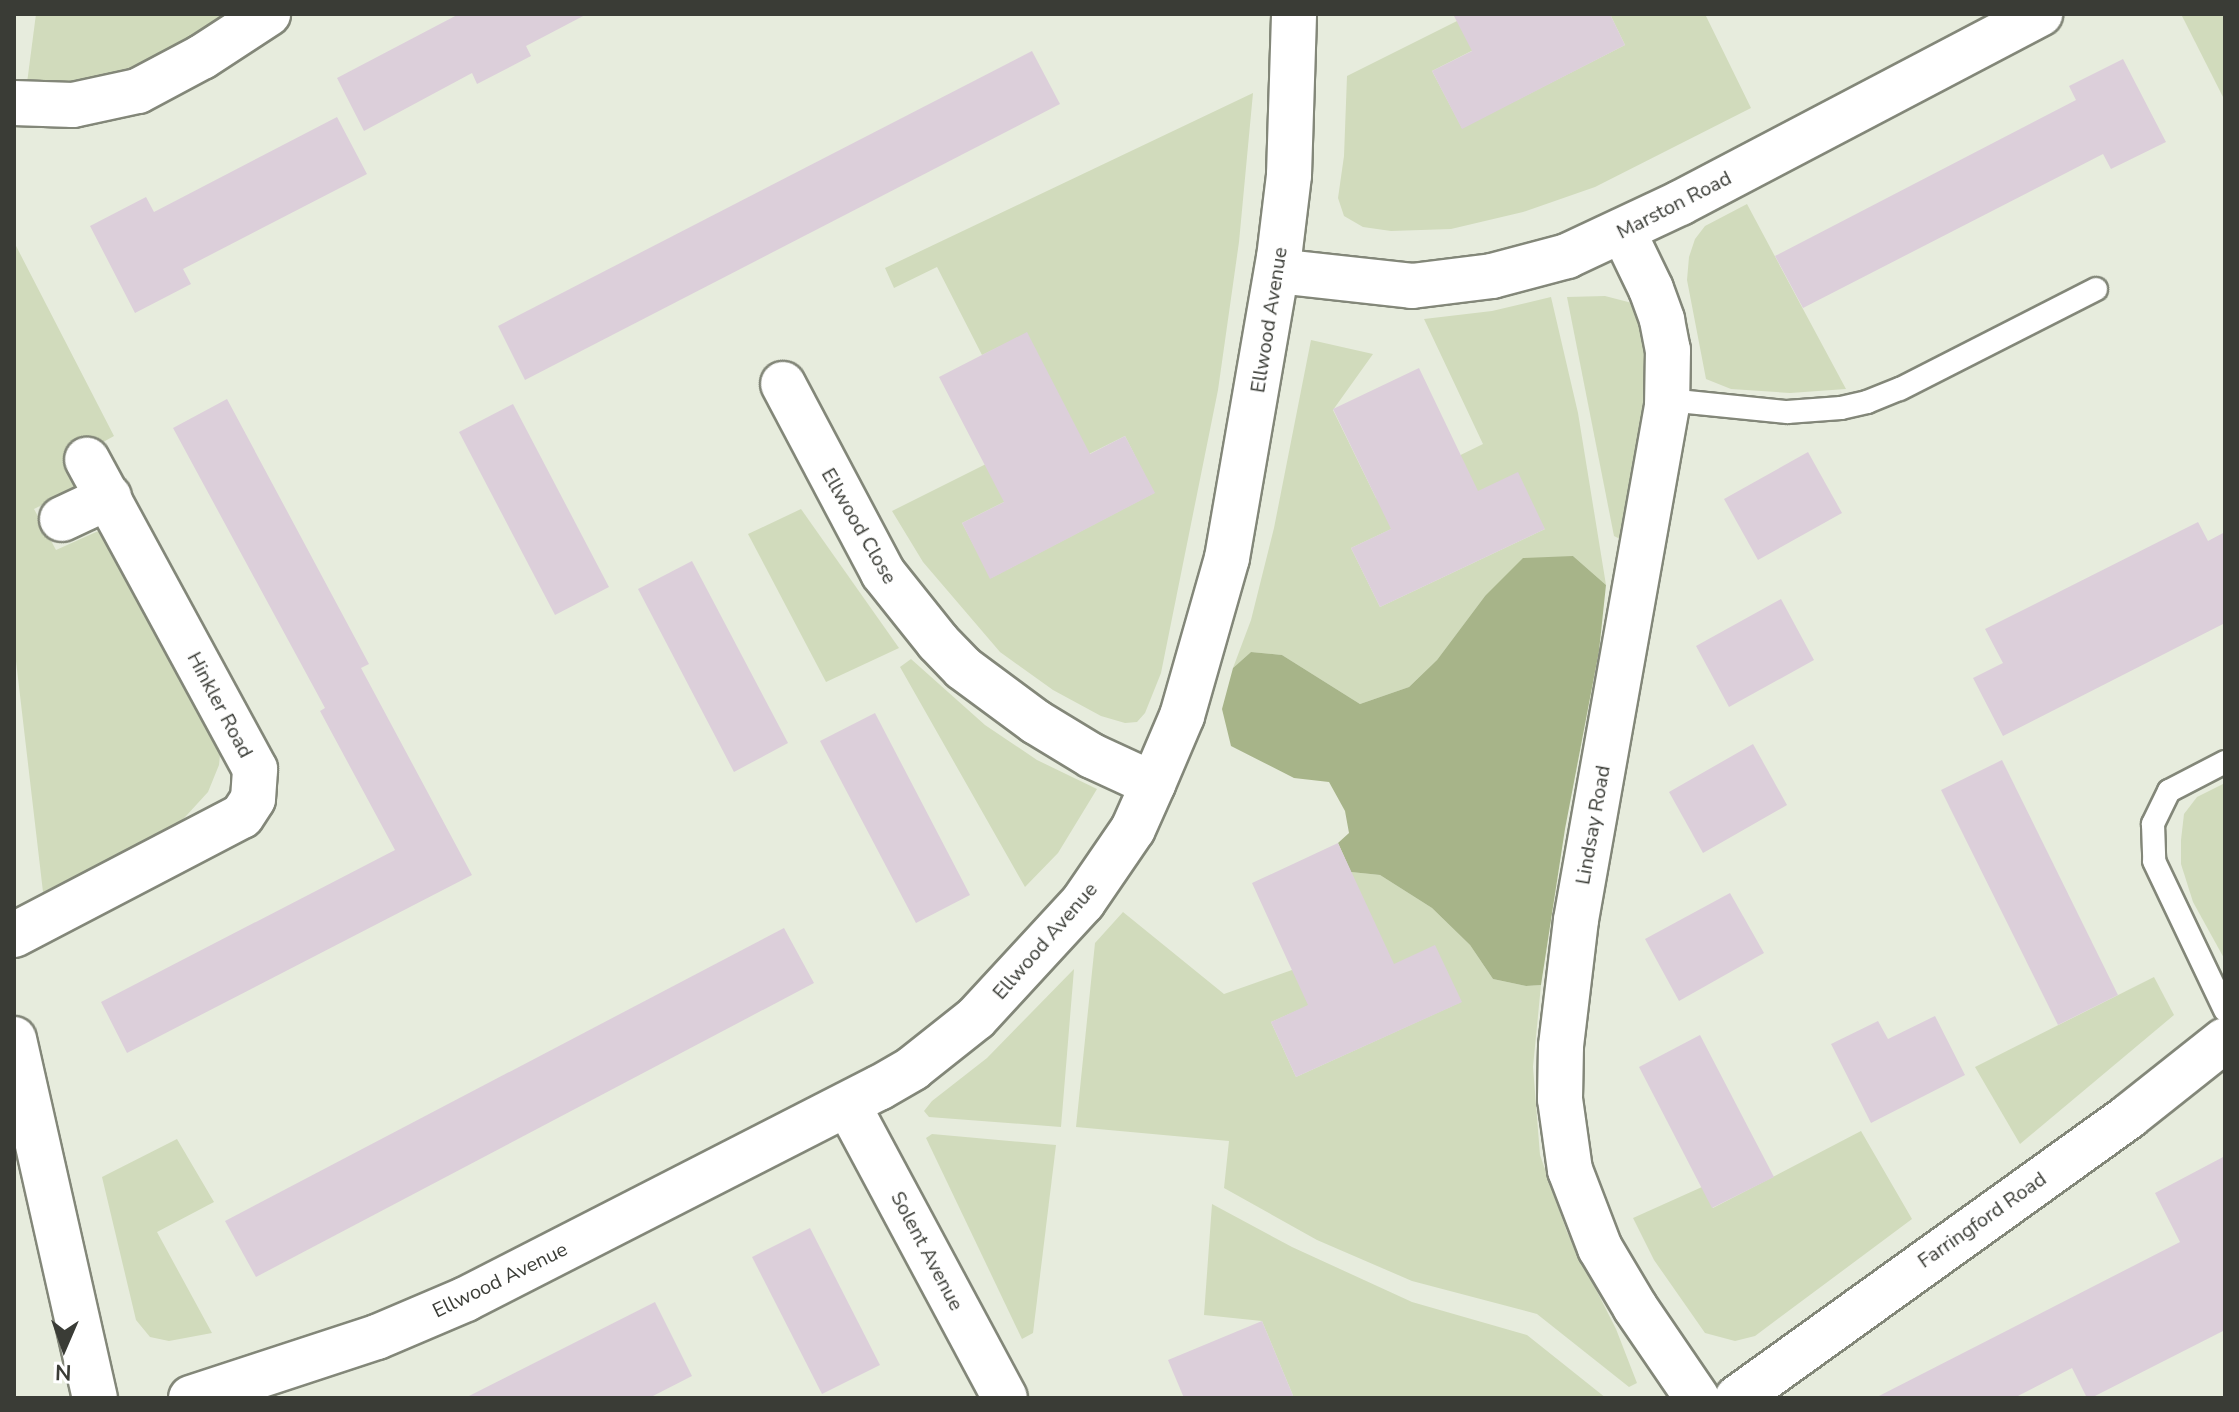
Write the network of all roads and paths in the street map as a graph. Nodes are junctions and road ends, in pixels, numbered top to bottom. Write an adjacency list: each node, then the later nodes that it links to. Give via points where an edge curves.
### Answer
1 (268, 14): 4 (street, via 138,91 73,105)
2 (1294, 14): 6 (street, Ellwood Avenue, via 1289,175)
3 (2040, 14): 5 (street, Marston Road)
4 (14, 103)
5 (1623, 231): 6 (street, Marston Road, via 1532,267 1437,284 1396,286); 9 (street, Lindsay Road, via 1662,320)
6 (1277, 271): 14 (street, Ellwood Avenue, via 1227,558 1187,701)
7 (2096, 289): 9 (lane, via 1867,402 1787,412)
8 (783, 384): 14 (street, Ellwood Close, via 883,573 938,642 963,668 1036,722)
9 (1668, 400): 23 (street, Lindsay Road, via 1574,934 1560,1099 1570,1170 1600,1248)
10 (87, 460): 11 (street, Hinkler Road)
11 (109, 497): 12 (street); 15 (street, Hinkler Road, via 255,769 253,799 242,816)
12 (62, 519)
13 (2225, 762): 16 (lane, via 2169,791 2153,824 2154,861)
14 (1153, 784): 19 (street, Ellwood Avenue, via 1133,829 1083,902 976,1018 913,1068)
15 (14, 935)
16 (2225, 1010)
17 (14, 1039): 20 (street)
18 (2225, 1040): 24 (street, Farringford Road, via 2129,1116)
19 (848, 1105): 21 (street, Ellwood Avenue, via 466,1299 362,1342); 22 (street, Solent Avenue)
20 (84, 1394)
21 (191, 1398)
22 (1005, 1398)
23 (1697, 1398)
24 (1737, 1398)

